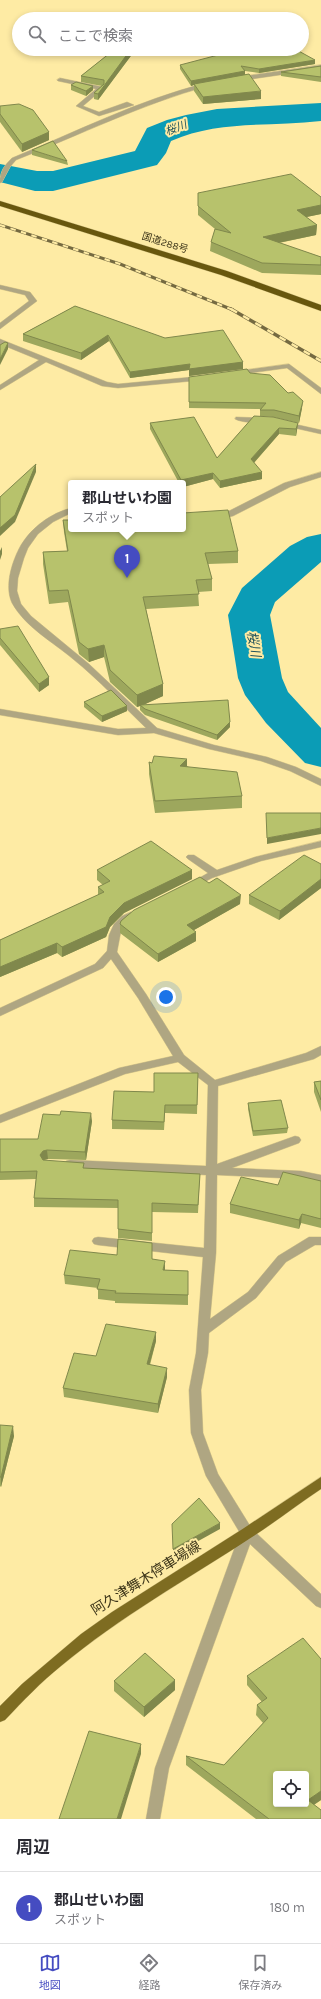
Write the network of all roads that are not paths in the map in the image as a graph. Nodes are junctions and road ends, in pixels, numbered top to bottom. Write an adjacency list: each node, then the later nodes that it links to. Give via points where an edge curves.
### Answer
1 (321, 67): 3 (street)
2 (60, 80): 5 (street, via 101,88 79,106 99,114 127,104)
3 (229, 81)
4 (215, 83): 5 (street, via 176,92)
5 (136, 107): 6 (street, via 9,161)
6 (0, 181)
7 (0, 203): 9 (highway, 国道288号, via 224,273)
8 (0, 287): 10 (street, via 28,293 33,301)
9 (321, 308)
10 (0, 328)
11 (0, 341): 12 (street)
12 (44, 360): 14 (street, via 105,384 118,386); 15 (street)
13 (230, 374): 16 (street, via 289,366)
14 (208, 377)
15 (0, 388)
16 (321, 392)
17 (239, 418): 18 (street, via 273,420)
18 (321, 432)
19 (321, 474): 21 (street, via 288,485 230,514)
20 (68, 512): 23 (street, via 43,524 23,548 11,586 14,598 27,616 77,658)
21 (207, 518)
22 (0, 712): 23 (street, via 118,732)
23 (154, 730): 24 (street, via 264,759 293,769)
24 (321, 783)
25 (321, 844): 27 (street, via 258,859)
26 (191, 857): 27 (street)
27 (217, 874): 28 (street)
28 (182, 890)
29 (142, 910): 30 (street, via 129,916 116,928 112,938)
30 (112, 952): 31 (street, via 99,966); 33 (street)
31 (0, 1012)
32 (321, 1050): 34 (street, via 310,1056)
33 (180, 1058): 34 (street); 35 (street, via 123,1071)
34 (213, 1084): 38 (street)
35 (0, 1119)
36 (295, 1140): 38 (street)
37 (56, 1164): 38 (street)
38 (212, 1170): 39 (street, via 301,1175); 42 (street)
39 (321, 1179)
40 (98, 1241): 42 (street)
41 (321, 1241): 43 (street, via 313,1240 282,1259 252,1295)
42 (210, 1254): 43 (street)
43 (203, 1331): 45 (street, via 195,1390 196,1433 212,1476)
44 (321, 1482): 45 (main road, 阿久津舞木停車場線)
45 (247, 1533): 46 (street); 47 (main road, 阿久津舞木停車場線, via 96,1629 60,1657); 48 (street, via 162,1768)
46 (321, 1602)
47 (0, 1716)
48 (153, 1819)

